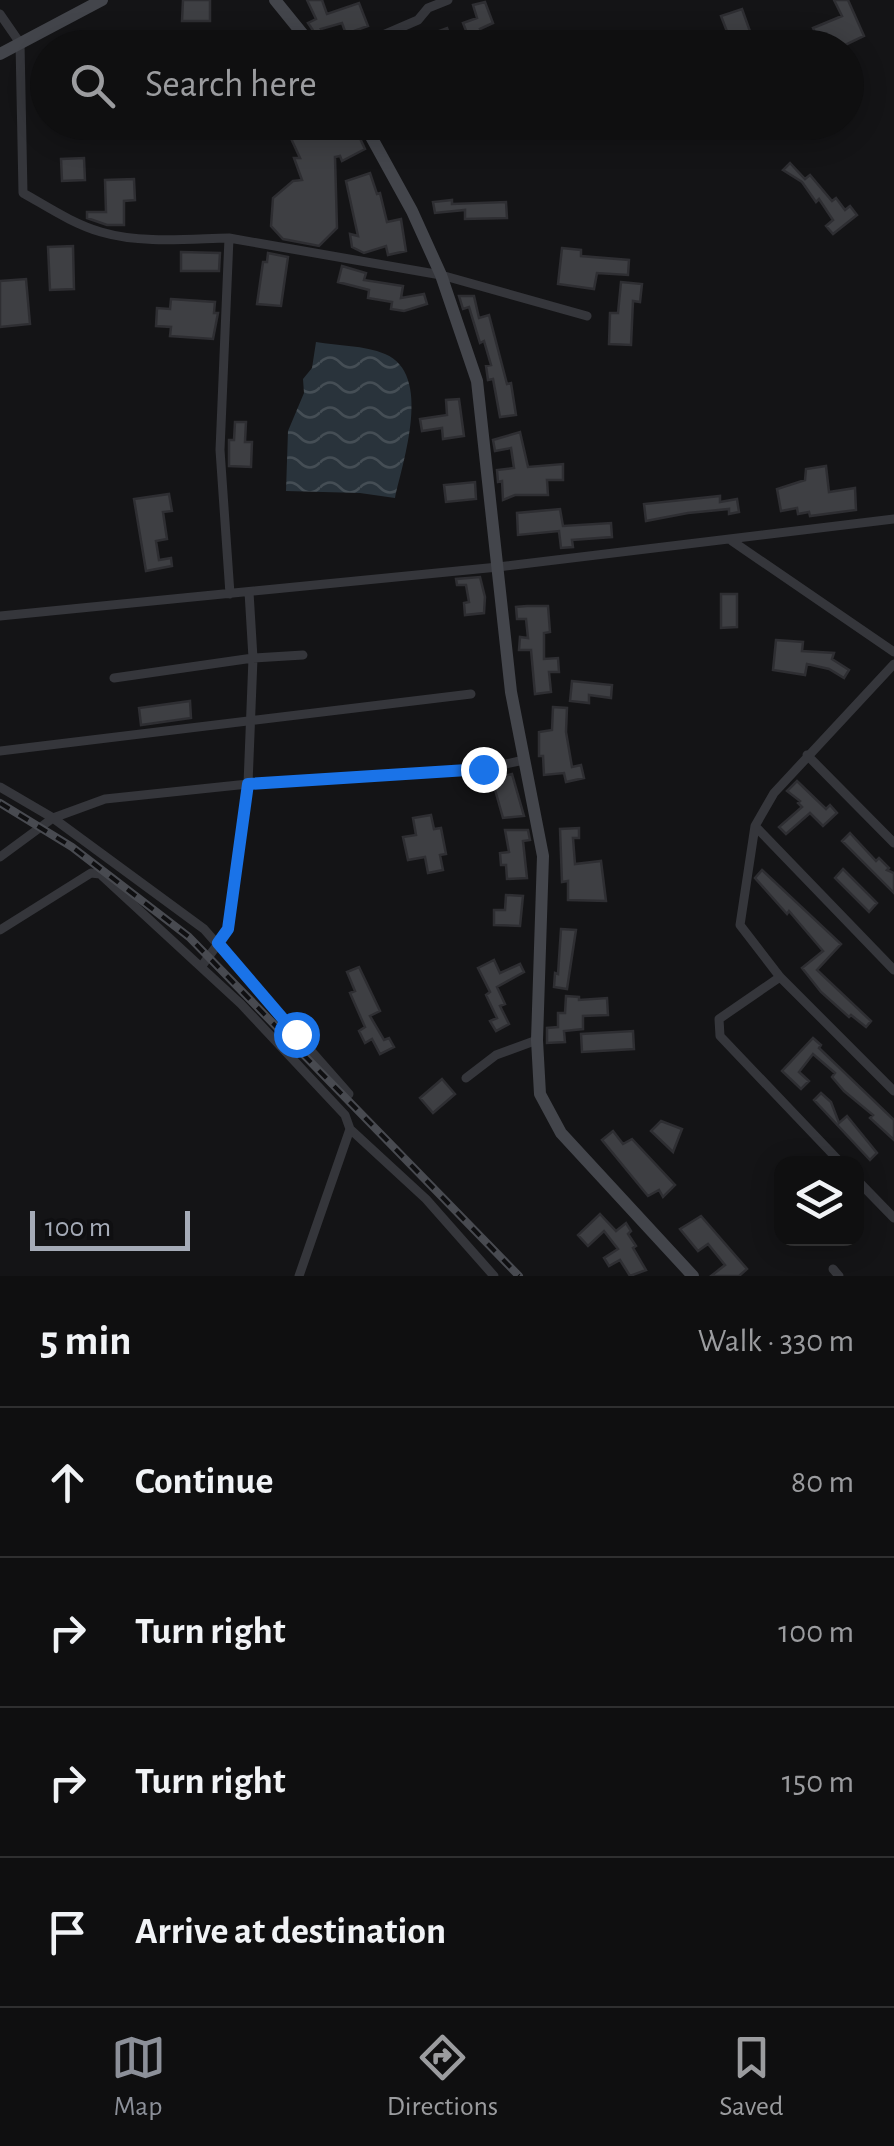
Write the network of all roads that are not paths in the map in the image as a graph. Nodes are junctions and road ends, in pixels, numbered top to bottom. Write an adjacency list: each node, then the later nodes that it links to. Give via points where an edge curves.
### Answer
1 (102, 0): 5 (main road)
2 (275, 0): 6 (main road)
3 (448, 0): 7 (street)
4 (0, 14): 9 (street)
5 (45, 30)
6 (299, 30)
7 (395, 30)
8 (30, 38): 9 (main road)
9 (20, 43): 10 (main road); 12 (street, via 23,192 102,233 140,240)
10 (0, 54)
11 (373, 140): 13 (main road)
12 (228, 238): 13 (street); 19 (street, via 220,450)
13 (441, 275): 14 (street); 17 (main road, via 477,381)
14 (587, 316)
15 (894, 520): 16 (street)
16 (732, 541): 17 (street); 21 (street)
17 (498, 567): 18 (street); 30 (main road)
18 (249, 592): 19 (street); 23 (street)
19 (230, 594): 20 (street)
20 (0, 616)
21 (894, 652)
22 (304, 654): 23 (street)
23 (252, 658): 25 (street); 27 (street)
24 (894, 664): 29 (street)
25 (114, 678)
26 (471, 694): 27 (street)
27 (251, 720): 28 (street); 31 (street)
28 (0, 751)
29 (807, 755): 34 (street); 35 (street)
30 (524, 760): 31 (street, via 483,769); 42 (main road, via 543,856)
31 (248, 784): 33 (street, via 104,799); 38 (street, via 228,929)
32 (0, 787): 33 (street)
33 (53, 818): 36 (street); 38 (street)
34 (755, 826): 40 (street); 41 (street, via 740,925)
35 (894, 843)
36 (0, 857)
37 (0, 930): 39 (street, via 91,873 100,874)
38 (218, 943): 39 (street); 45 (street)
39 (201, 966): 46 (street, via 345,1115)
40 (894, 970)
41 (780, 977): 44 (street); 47 (street, via 719,1019 720,1036)
42 (537, 1040): 43 (street, via 512,1047); 52 (main road, via 540,1094 560,1132)
43 (466, 1078)
44 (894, 1092)
45 (349, 1094)
46 (350, 1129): 50 (street); 51 (street, via 426,1199)
47 (834, 1156)
48 (864, 1186): 49 (street)
49 (894, 1218)
50 (299, 1276)
51 (494, 1276)
52 (693, 1276)

